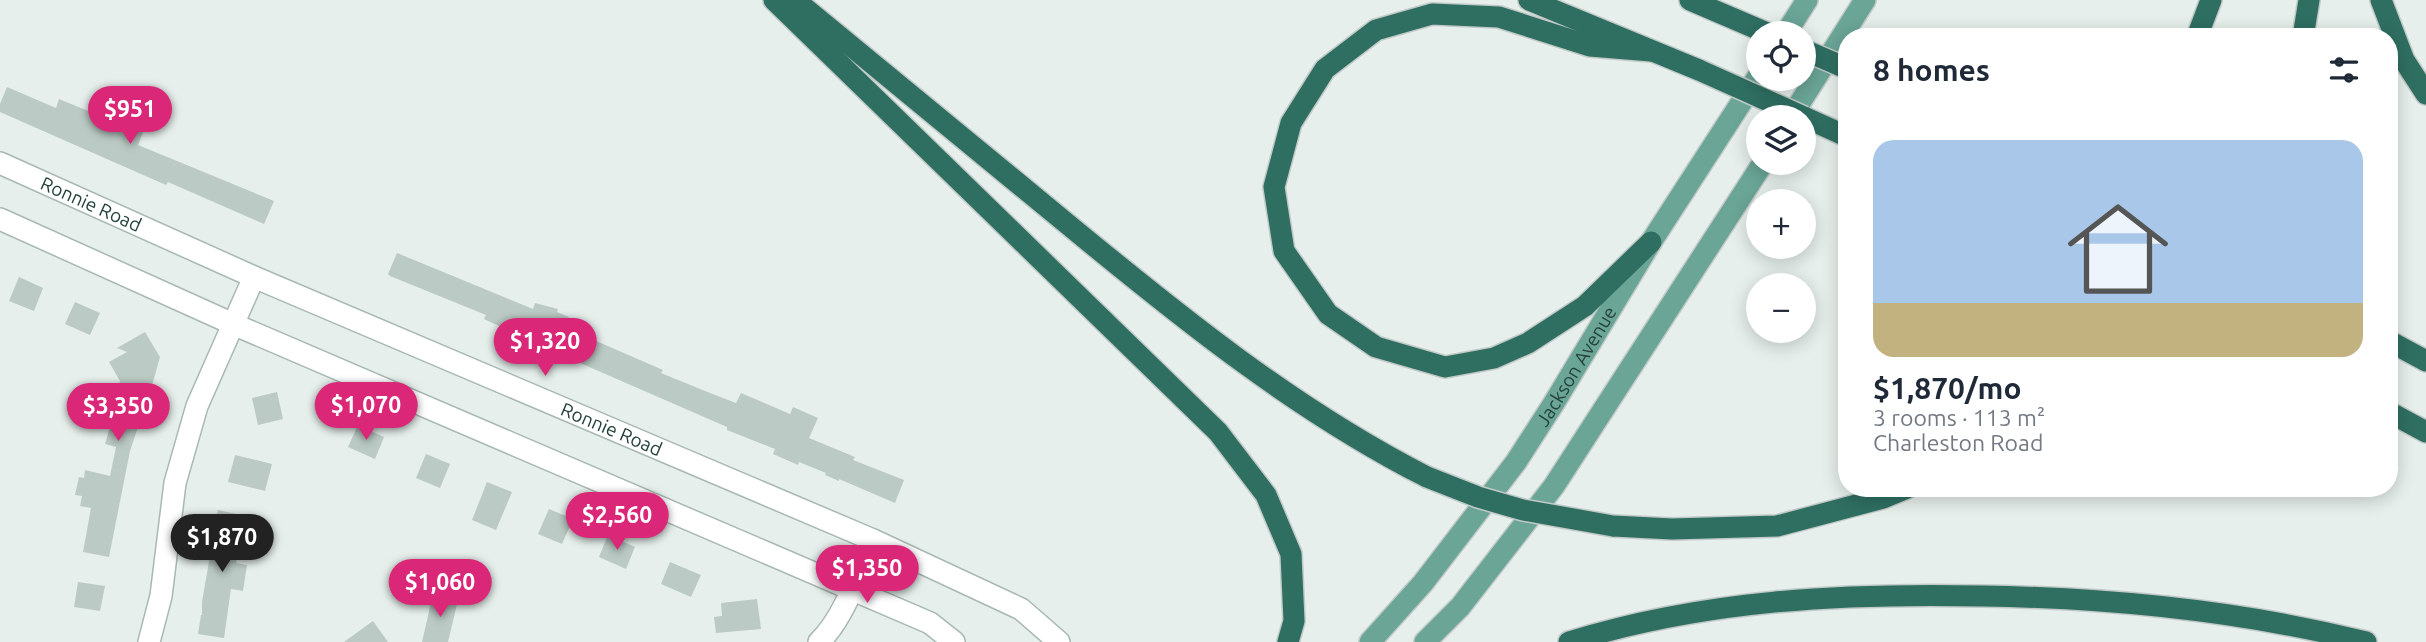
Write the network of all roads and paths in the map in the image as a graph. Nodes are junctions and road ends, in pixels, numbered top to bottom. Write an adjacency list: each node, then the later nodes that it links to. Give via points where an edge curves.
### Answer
1 (774, 0): 45 (highway, via 1218,432 1265,495 1291,554 1294,621)
2 (795, 0): 38 (highway, bridge, via 1159,299 1298,402 1427,477 1523,510 1613,526 1672,529 1777,526)
3 (1528, 0): 19 (highway)
4 (1690, 0): 10 (highway)
5 (1807, 0): 11 (main road)
6 (1865, 0): 13 (main road)
7 (2211, 0): 14 (highway)
8 (2309, 0): 15 (highway)
9 (2381, 0): 16 (highway)
10 (1718, 10): 12 (highway)
11 (1794, 21)
12 (1746, 23)
13 (1847, 28)
14 (2200, 28)
15 (2304, 28)
16 (2392, 28)
17 (1838, 43): 25 (main road)
18 (2398, 44): 23 (highway)
19 (1651, 51): 24 (highway, bridge); 31 (highway, via 1590,46 1499,17 1433,14 1376,30 1325,69 1291,123 1274,187 1284,250 1328,314 1376,347 1445,367 1494,358 1528,343 1585,306)
20 (1816, 55): 21 (highway, bridge)
21 (1838, 65)
22 (1749, 91): 31 (main road, Jackson Avenue)
23 (2426, 94)
24 (1777, 105)
25 (1799, 105)
26 (1816, 122): 27 (highway)
27 (1838, 132)
28 (0, 163): 32 (street, Ronnie Road)
29 (1755, 175): 47 (main road, via 1554,486 1460,607)
30 (0, 219): 33 (street)
31 (1651, 242): 46 (main road, Jackson Avenue, via 1516,462 1423,583)
32 (254, 277): 33 (street); 39 (street, Ronnie Road)
33 (233, 324): 40 (street); 41 (street, via 197,407 175,483 161,596)
34 (2398, 346): 35 (highway)
35 (2426, 361)
36 (2398, 417): 37 (highway)
37 (2426, 432)
38 (1884, 497)
39 (873, 540): 40 (street); 44 (street, Ronnie Road, via 1021,609)
40 (852, 589): 42 (street); 43 (street, via 930,622)
41 (149, 642)
42 (818, 642)
43 (954, 642)
44 (1059, 642)
45 (1288, 642)
46 (1370, 642)
47 (1426, 642)
48 (1569, 642): 49 (highway, via 1709,609 1786,600 1934,595 2102,601 2187,610)
49 (2366, 642)

